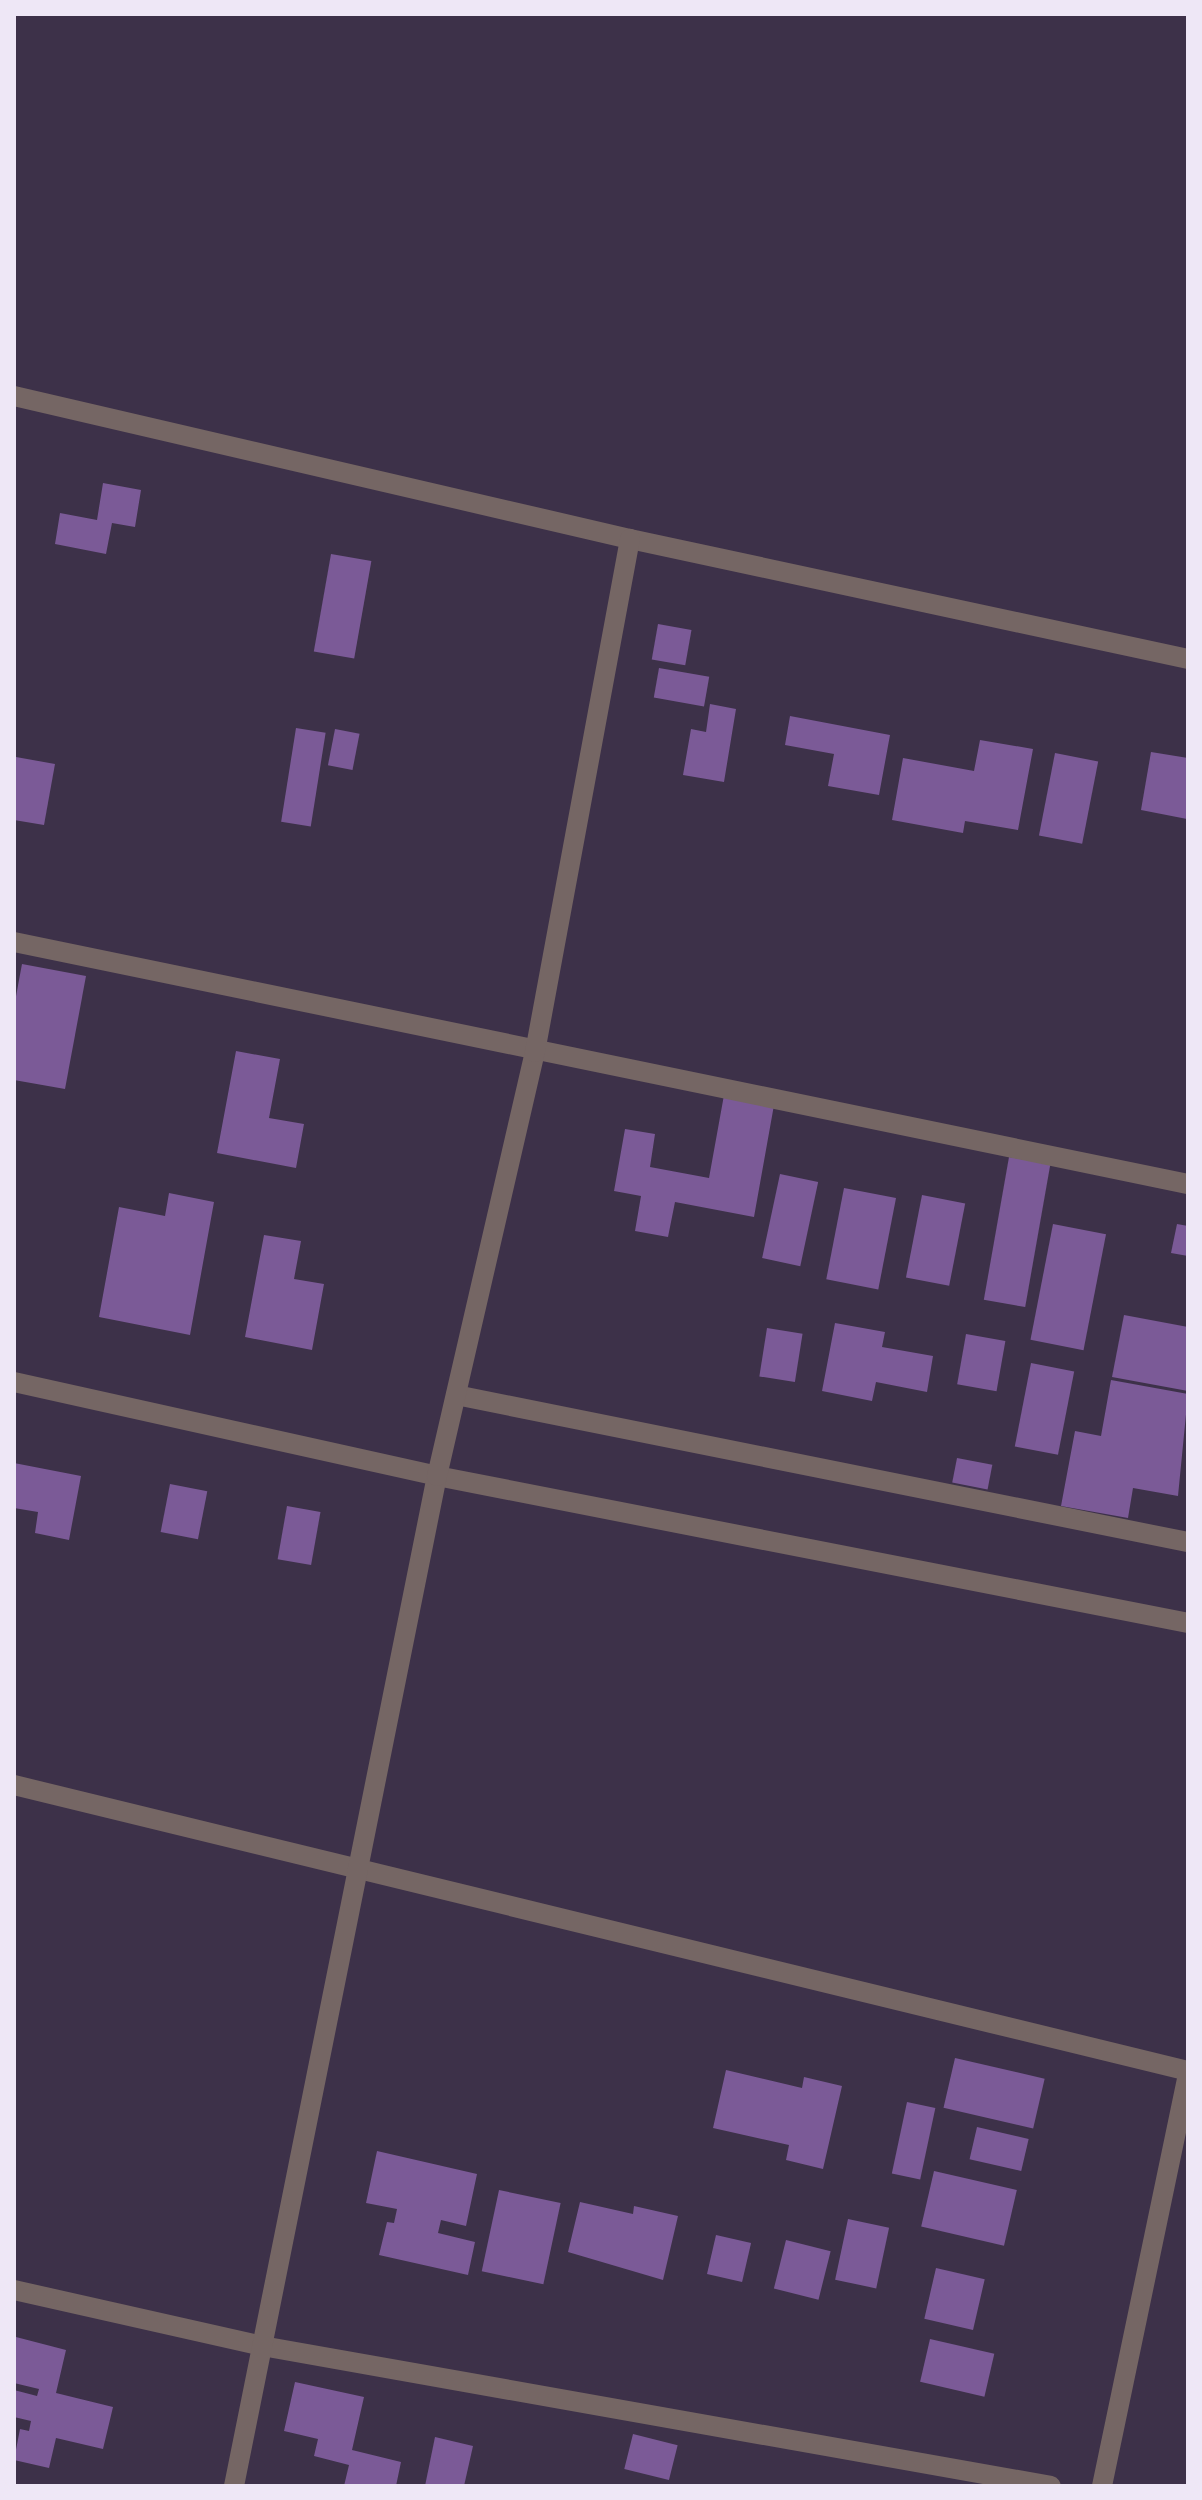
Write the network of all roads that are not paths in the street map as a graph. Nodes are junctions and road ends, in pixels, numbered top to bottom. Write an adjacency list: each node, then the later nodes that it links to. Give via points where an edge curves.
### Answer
1 (14, 396): 2 (street)
2 (630, 539): 3 (street); 5 (street)
3 (1188, 659)
4 (14, 942): 5 (street)
5 (535, 1052): 6 (street); 8 (street)
6 (1188, 1184)
7 (14, 1382): 9 (street)
8 (456, 1395): 9 (street); 10 (street)
9 (437, 1476): 11 (street); 13 (street)
10 (1188, 1542)
11 (1188, 1623)
12 (14, 1785): 13 (street)
13 (359, 1867): 14 (street); 16 (street)
14 (1188, 2073): 19 (street)
15 (14, 2290): 16 (street)
16 (262, 2346): 17 (street); 18 (street)
17 (234, 2486)
18 (1051, 2486)
19 (1102, 2486)

